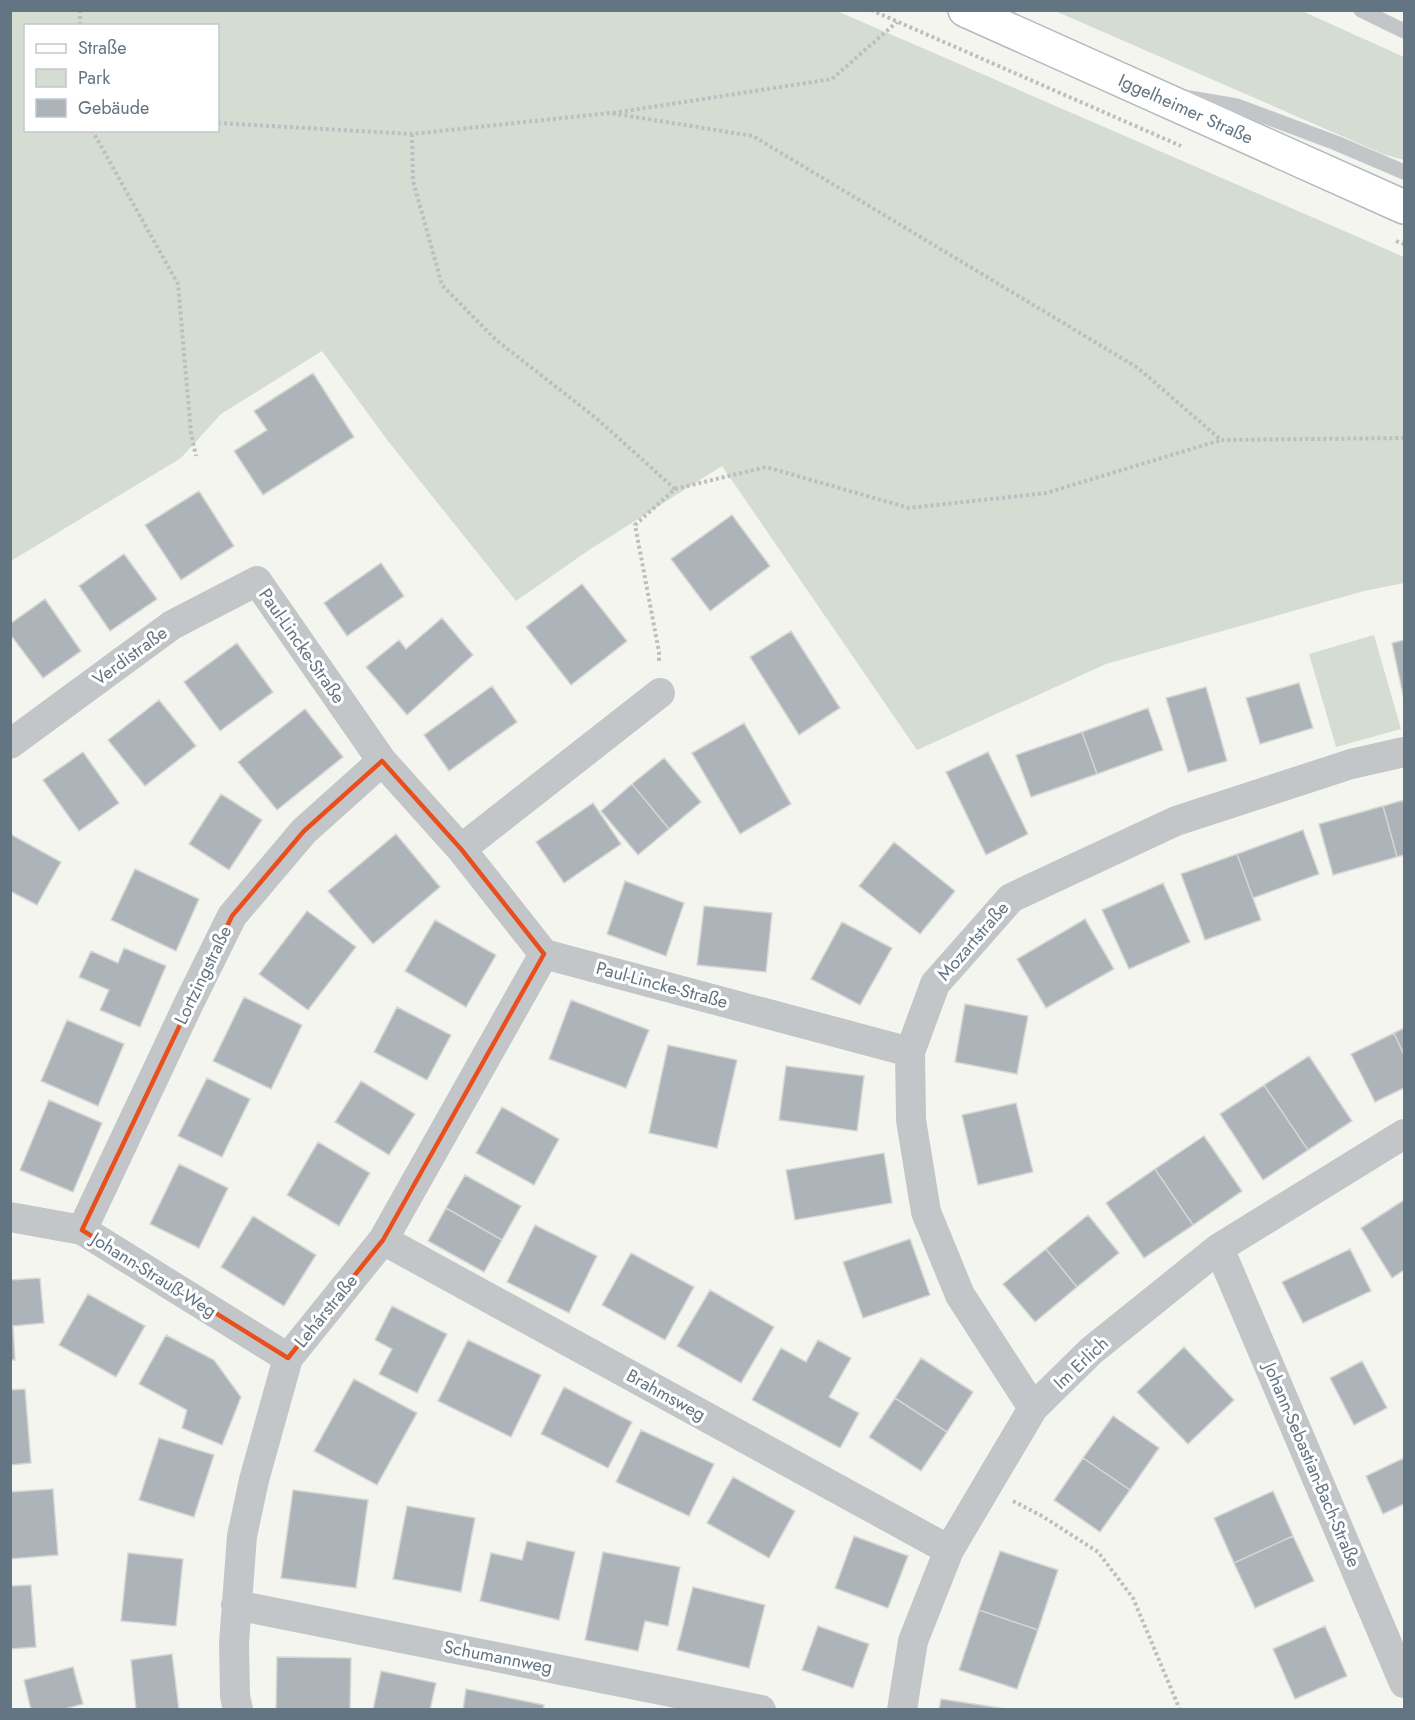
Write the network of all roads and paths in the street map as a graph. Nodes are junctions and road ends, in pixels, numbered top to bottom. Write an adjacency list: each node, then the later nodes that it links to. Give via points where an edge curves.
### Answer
1 (871, 10): 4 (path)
2 (965, 10): 6 (main road, Iggelheimer Straße)
3 (1361, 10): 5 (lane)
4 (897, 22): 7 (path, via 832,79); 11 (path)
5 (1404, 32)
6 (1146, 91): 12 (lane, via 1237,106); 13 (main road, Iggelheimer Straße)
7 (610, 113): 10 (path); 17 (path, via 753,136 1138,368)
8 (219, 123): 10 (path)
9 (93, 132): 18 (path, via 178,284)
10 (412, 134): 19 (path, via 413,181 442,285 496,340 596,418)
11 (1189, 150)
12 (1404, 172)
13 (1404, 207)
14 (1394, 240): 15 (path)
15 (1404, 244)
16 (1404, 438): 17 (path)
17 (1221, 440): 19 (path, via 1046,493 909,508 766,467)
18 (196, 456)
19 (675, 489): 21 (path, via 635,525 659,652)
20 (257, 581): 22 (street, Verdistraße, via 172,625); 24 (street, Paul-Lincke-Straße)
21 (660, 693): 25 (street)
22 (10, 744)
23 (1404, 752): 27 (street, Mozartstraße, via 1351,764 1176,821 1011,898 935,984)
24 (382, 761): 25 (street, Paul-Lincke-Straße); 30 (street, Lortzingstraße, via 304,831 232,916)
25 (461, 849): 26 (street, Paul-Lincke-Straße)
26 (544, 954): 27 (street, Paul-Lincke-Straße); 31 (street, Lehárstraße)
27 (910, 1052): 34 (street, Mozartstraße, via 910,1120 926,1212 960,1295)
28 (1404, 1134): 32 (street, Im Erlich)
29 (10, 1217): 30 (street, Johann-Strauß-Weg)
30 (82, 1230): 33 (street, Johann-Strauß-Weg)
31 (383, 1240): 33 (street, Lehárstraße); 36 (street, Brahmsweg)
32 (1218, 1248): 34 (street, Im Erlich, via 1091,1351); 38 (street, Johann-Sebastian-Bach-Straße)
33 (288, 1358): 37 (street, Lehárstraße, via 242,1536)
34 (1033, 1408): 35 (street, Im Erlich)
35 (986, 1487): 36 (street, Im Erlich); 42 (path, via 1042,1516 1098,1552 1133,1598)
36 (949, 1550): 41 (street, Im Erlich, via 913,1641)
37 (236, 1605): 39 (street, Lehárstraße); 40 (street, Schumannweg)
38 (1404, 1683)
39 (238, 1710)
40 (761, 1710)
41 (902, 1710)
42 (1180, 1710)

